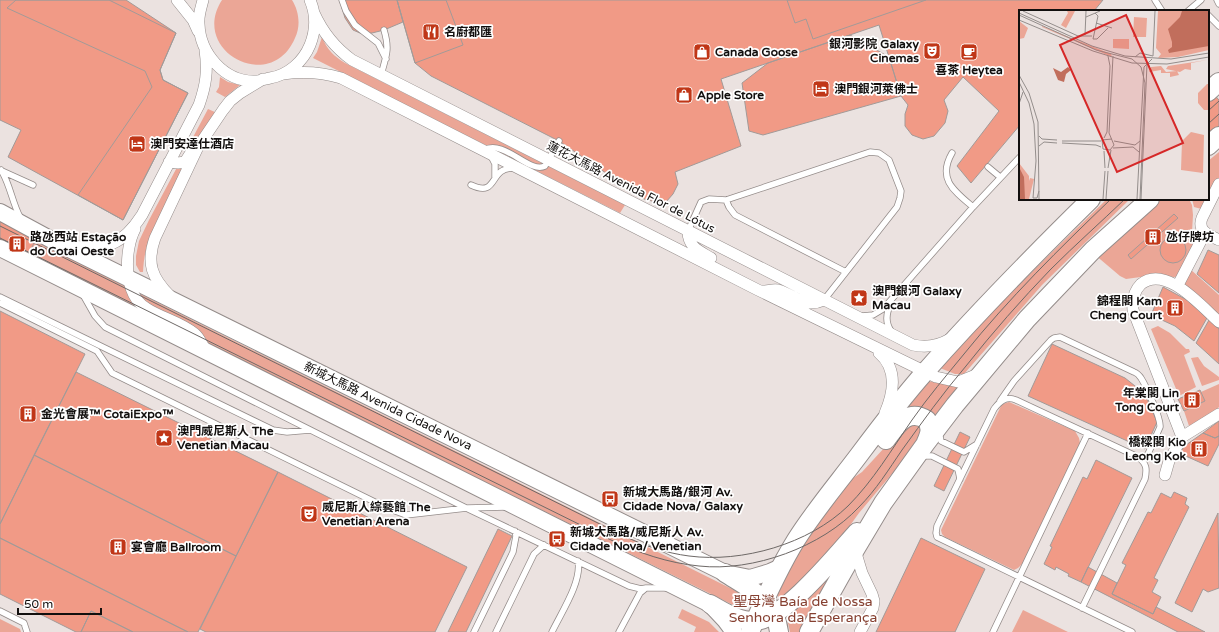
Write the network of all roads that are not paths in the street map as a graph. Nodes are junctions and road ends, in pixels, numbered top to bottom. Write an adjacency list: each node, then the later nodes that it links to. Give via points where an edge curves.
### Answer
1 (177, 0): 15 (street, via 193,20)
2 (203, 0): 15 (street, via 200,10)
3 (310, 0): 11 (street)
4 (342, 0): 17 (lane, via 355,25 378,43)
5 (1156, 0): 9 (lane)
6 (1201, 0): 10 (lane)
7 (1217, 0): 8 (lane)
8 (1219, 4)
9 (1161, 10)
10 (1189, 10)
11 (314, 13): 18 (street, via 314,31 308,49 298,64); 19 (street, 蓮花大馬路 Avenida Flor de Lótus, via 320,27 340,51)
12 (1209, 16): 13 (lane)
13 (1219, 26)
14 (384, 30): 17 (lane, via 388,48)
15 (200, 36): 16 (street)
16 (205, 50): 20 (street, via 226,72 245,80); 31 (street, via 207,78 204,90)
17 (386, 59): 19 (lane)
18 (283, 74): 20 (street); 27 (street, via 312,72 341,78)
19 (381, 75): 30 (street, 蓮花大馬路 Avenida Flor de Lótus)
20 (263, 79): 26 (street, via 230,101)
21 (1219, 82): 22 (main road)
22 (1209, 91)
23 (1219, 136): 25 (main road)
24 (559, 141): 30 (lane)
25 (1209, 145)
26 (198, 147): 31 (street, via 193,149 185,162); 59 (street, via 151,250 153,275)
27 (487, 152): 30 (lane, via 488,148 499,148 542,168); 33 (street); 35 (lane, via 495,164)
28 (952, 153): 43 (lane, via 947,161 946,177 953,189)
29 (1019, 158): 36 (lane)
30 (549, 160): 47 (street, 蓮花大馬路 Avenida Flor de Lótus)
31 (170, 162): 45 (street)
32 (988, 167): 36 (lane)
33 (518, 168): 35 (lane, via 504,169); 56 (street)
34 (0, 170): 38 (lane); 46 (lane)
35 (495, 177): 39 (lane, via 490,187 479,189)
36 (1000, 177): 43 (lane)
37 (1219, 184): 48 (street, via 1201,220 1201,227)
38 (33, 185)
39 (471, 185)
40 (726, 200): 47 (lane, via 709,199 701,202); 52 (lane, via 734,215); 52 (lane, via 870,152 879,153 889,160 901,190 900,198 897,207)
41 (1090, 200): 65 (main road)
42 (1149, 200): 68 (main road, via 1093,250)
43 (973, 207): 57 (lane)
44 (0, 212): 46 (main road, 新城大馬路 Avenida Cidade Nova)
45 (142, 215): 50 (street, via 126,236 104,247); 53 (street, via 128,246)
46 (26, 226): 50 (main road, 新城大馬路 Avenida Cidade Nova)
47 (688, 231): 56 (street, via 689,242 693,247 740,272); 60 (street, 蓮花大馬路 Avenida Flor de Lótus)
48 (1205, 233): 49 (street); 54 (street)
49 (1219, 240)
50 (61, 245): 53 (main road, 新城大馬路 Avenida Cidade Nova)
51 (0, 248): 55 (main road)
52 (846, 272): 60 (lane)
53 (128, 278): 59 (main road, 新城大馬路 Avenida Cidade Nova); 67 (street, via 135,296 144,307 192,332)
54 (1178, 285): 63 (street); 76 (street, via 1162,279 1146,281 1138,287 1132,303)
55 (79, 288): 67 (main road); 73 (lane, via 105,328)
56 (754, 288): 60 (street, via 780,291 809,303); 66 (street)
57 (895, 294): 62 (lane, via 879,313 867,316); 64 (lane, via 887,317)
58 (0, 297): 73 (lane, via 273,430)
59 (174, 300): 92 (main road, 新城大馬路 Avenida Cidade Nova)
60 (824, 300): 62 (street, 蓮花大馬路 Avenida Flor de Lótus)
61 (0, 303): 86 (lane, via 97,351 112,373 387,508 406,515)
62 (853, 315): 64 (street, 蓮花大馬路 Avenida Flor de Lótus)
63 (1219, 322)
64 (893, 335): 65 (street, 蓮花大馬路 Avenida Flor de Lótus, via 913,345 926,346 938,345)
65 (957, 336): 69 (main road)
66 (872, 347): 69 (street); 74 (street, via 885,358 892,374 890,397)
67 (207, 352): 85 (main road)
68 (982, 371): 69 (street, via 958,382 940,379); 72 (main road)
69 (925, 372): 74 (main road)
70 (994, 409): 75 (lane, via 1002,400 1012,398); 78 (lane); 79 (lane, via 1020,373 1051,340 1060,337 1134,372 1141,378 1161,424 1148,454)
71 (1219, 414): 76 (street)
72 (938, 426): 77 (main road); 78 (lane, via 941,441 964,452)
73 (310, 430): 86 (lane)
74 (878, 431): 83 (main road)
75 (1088, 433): 79 (lane); 93 (lane)
76 (1182, 438): 81 (street, via 1169,461)
77 (926, 443): 80 (main road); 83 (main road, via 930,428 927,420 918,416 905,418 860,469)
78 (977, 444): 82 (lane)
79 (1138, 457): 98 (lane, via 1144,462 1147,470 1145,480)
80 (913, 460): 82 (lane, via 932,456 958,469); 84 (main road)
81 (1165, 475)
82 (960, 479): 93 (lane, via 937,526 937,537)
83 (839, 481): 91 (main road, via 797,539)
84 (883, 503): 89 (main road); 97 (main road, via 795,598)
85 (516, 507): 86 (lane); 95 (main road)
86 (467, 508): 87 (lane)
87 (515, 531): 88 (lane); 102 (lane, via 513,552)
88 (544, 545): 90 (lane); 103 (lane, via 529,563)
89 (855, 550): 108 (main road); 109 (street, via 874,601)
90 (578, 561): 94 (lane, via 634,588); 104 (lane, via 577,580)
91 (781, 566): 92 (main road, 新城大馬路 Avenida Cidade Nova, via 750,578); 97 (main road)
92 (725, 573): 97 (main road, via 749,587)
93 (1018, 578): 98 (lane); 110 (lane)
94 (646, 588): 95 (lane); 105 (lane, via 636,599)
95 (677, 588): 96 (main road)
96 (710, 604): 100 (main road); 106 (main road)
97 (769, 607): 100 (main road); 107 (main road)
98 (1082, 608): 111 (lane)
99 (0, 611): 101 (lane, via 24,623)
100 (752, 627)
101 (27, 632)
102 (474, 632)
103 (496, 632)
104 (552, 632)
105 (619, 632)
106 (734, 632)
107 (779, 632)
108 (809, 632)
109 (860, 632)
110 (993, 632)
111 (1132, 632)

